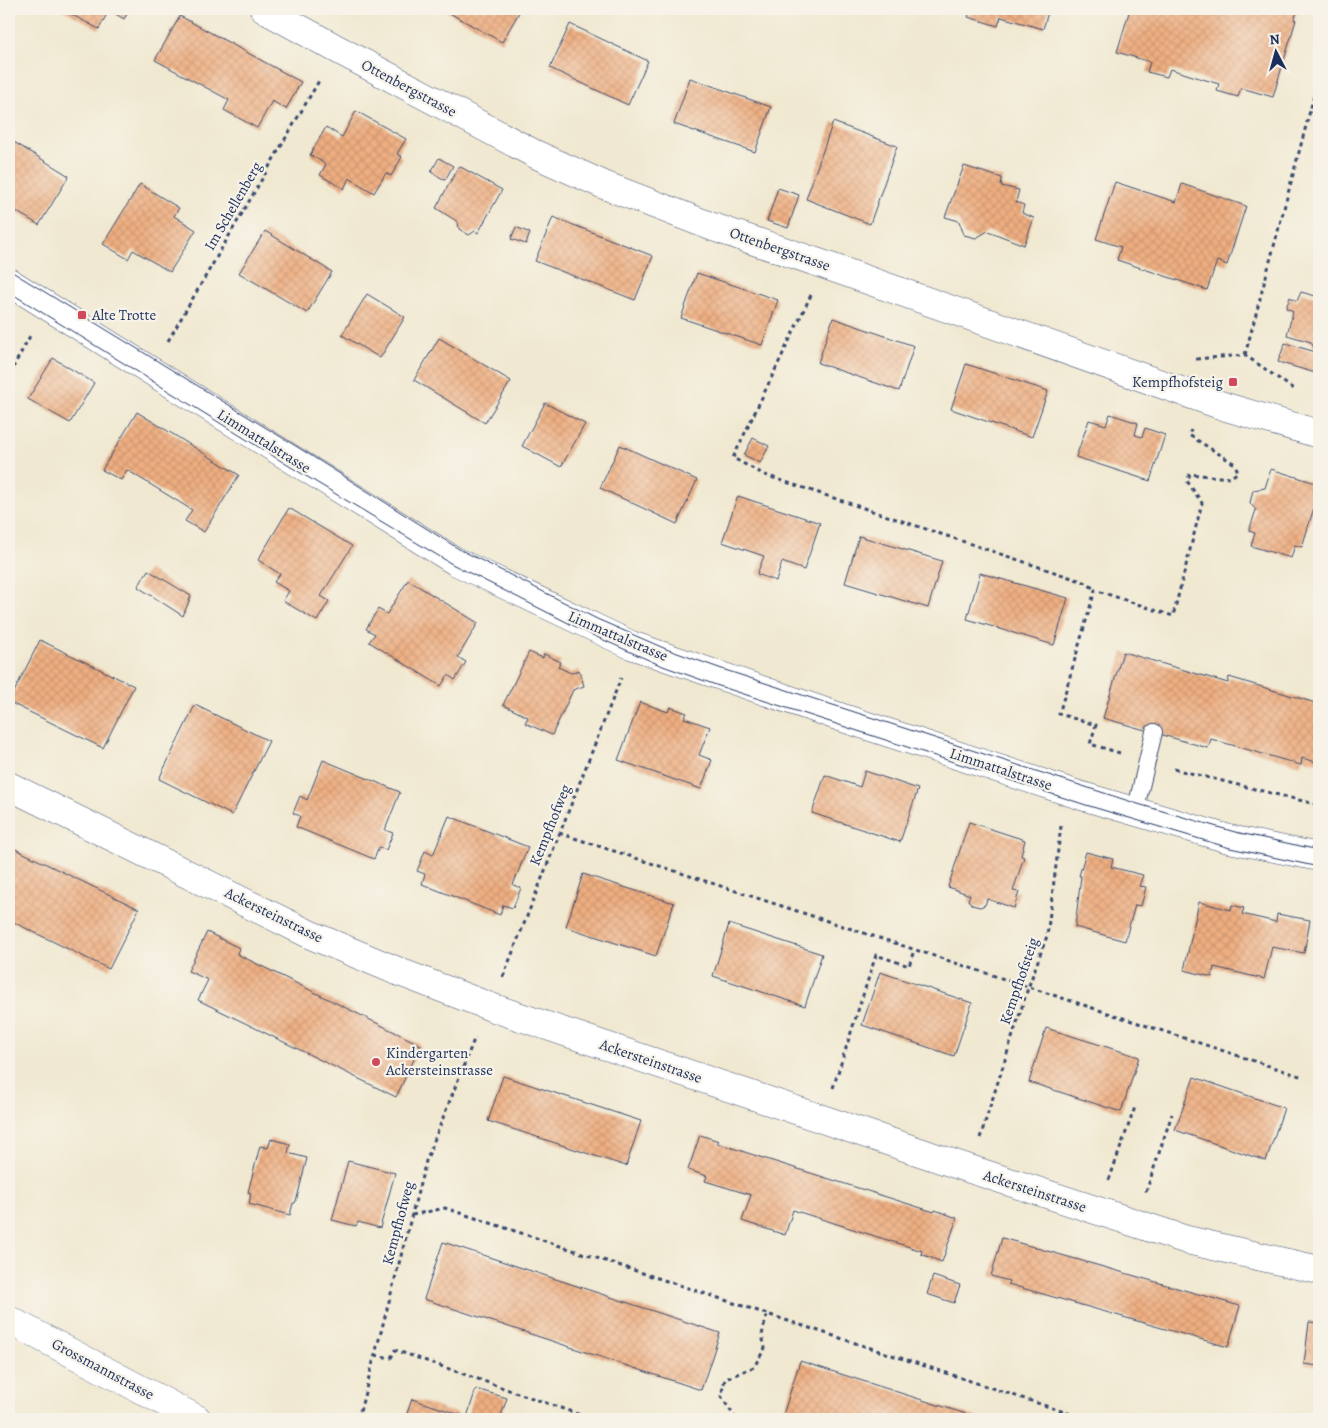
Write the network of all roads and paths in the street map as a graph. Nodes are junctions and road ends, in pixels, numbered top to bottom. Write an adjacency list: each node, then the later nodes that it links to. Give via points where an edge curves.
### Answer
1 (264, 9): 13 (street, Ottenbergstrasse, via 535,154 604,185 713,227 1226,407)
2 (323, 73): 7 (path, Im Schellenberg)
3 (1319, 77): 8 (path)
4 (9, 282): 20 (street, Limmattalstrasse, via 455,561 631,645 840,718)
5 (813, 292): 14 (path, via 734,458 765,475 1087,583)
6 (34, 329): 10 (path)
7 (167, 342)
8 (1245, 354): 9 (path); 11 (path)
9 (1206, 359)
10 (9, 375)
11 (1299, 393)
12 (1191, 429): 14 (path, via 1189,435 1235,464 1238,472 1230,478 1190,474 1186,481 1202,503 1173,616)
13 (1319, 434)
14 (1095, 590): 17 (path, via 1059,714 1096,725 1090,744)
15 (622, 674): 22 (path, Kempfhofweg)
16 (1154, 732): 17 (lane)
17 (1147, 762): 19 (path); 20 (lane)
18 (9, 786): 36 (street, Ackersteinstrasse, via 311,934 491,1007 1186,1240)
19 (1319, 805)
20 (1135, 812): 23 (street, Limmattalstrasse, via 1229,839)
21 (1062, 824): 26 (path, Kempfhofsteig, via 1047,936)
22 (559, 833): 24 (path); 25 (path, Kempfhofweg)
23 (1319, 857)
24 (914, 950): 26 (path); 29 (path, via 909,966 876,955)
25 (500, 985)
26 (1028, 988): 28 (path); 32 (path, Kempfhofsteig)
27 (475, 1037): 35 (path, Kempfhofweg, via 426,1161)
28 (1303, 1077)
29 (832, 1091)
30 (1134, 1107): 33 (path)
31 (1172, 1114): 34 (path)
32 (979, 1141)
33 (1108, 1181)
34 (1146, 1194)
35 (412, 1215): 37 (path, via 445,1208); 39 (path, Kempfhofweg)
36 (1319, 1270)
37 (767, 1314): 43 (path, via 762,1335 765,1348 754,1367 725,1379 721,1396); 44 (path)
38 (9, 1320): 40 (street, Grossmannstrasse)
39 (375, 1355): 41 (path, Kempfhofweg); 42 (path, via 391,1358 395,1350)
40 (198, 1419)
41 (358, 1419)
42 (592, 1419)
43 (736, 1419)
44 (1086, 1419)

